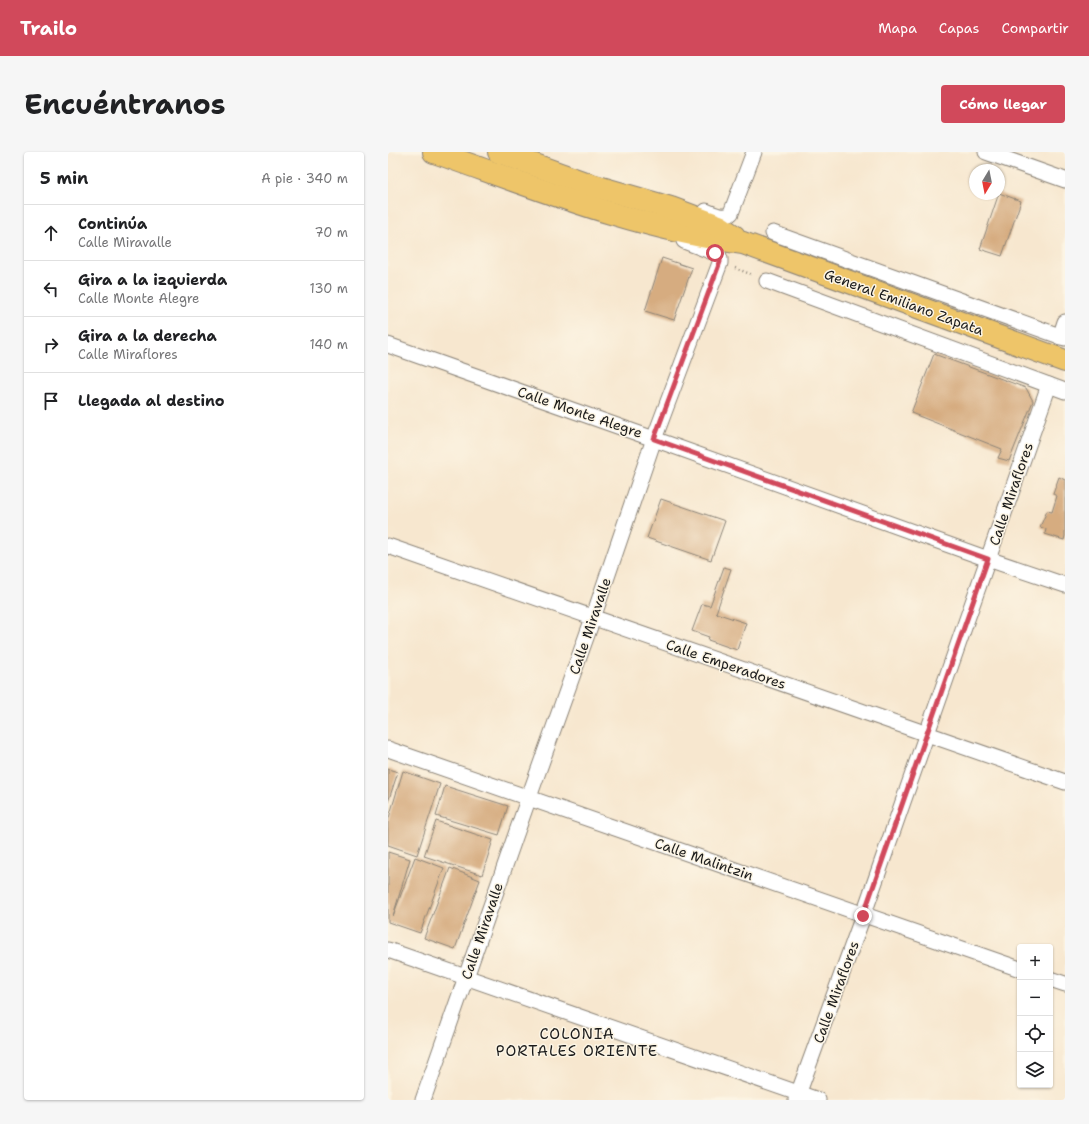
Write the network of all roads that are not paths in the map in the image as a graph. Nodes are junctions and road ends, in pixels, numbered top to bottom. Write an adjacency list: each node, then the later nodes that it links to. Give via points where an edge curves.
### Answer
1 (434, 152): 7 (main road, General Emiliano Zapata)
2 (499, 152): 6 (main road, General Emiliano Zapata, via 588,184)
3 (754, 152): 6 (street, via 732,214 719,216 699,209)
4 (986, 152): 5 (street)
5 (1065, 180)
6 (671, 208): 9 (main road, General Emiliano Zapata, via 720,226)
7 (618, 216): 9 (main road, General Emiliano Zapata, via 712,239); 17 (street, Calle Miravalle, via 720,256 720,262)
8 (774, 233): 12 (street)
9 (743, 243): 14 (main road, General Emiliano Zapata)
10 (768, 281): 15 (street)
11 (1065, 322): 12 (street)
12 (1062, 337)
13 (388, 345): 17 (street, Calle Monte Alegre)
14 (1065, 361)
15 (1050, 385): 16 (street); 19 (street, Calle Miraflores)
16 (1065, 391)
17 (654, 439): 19 (street, Calle Monte Alegre); 21 (street, Calle Miravalle)
18 (388, 546): 21 (street, Calle Emperadores)
19 (988, 559): 20 (street, Calle Monte Alegre); 22 (street, Calle Miraflores)
20 (1065, 585)
21 (593, 618): 22 (street, Calle Emperadores); 25 (street, Calle Miravalle)
22 (927, 734): 24 (street, Calle Emperadores); 26 (street, Calle Miraflores)
23 (388, 749): 25 (street, Calle Malintzin)
24 (1065, 782)
25 (529, 797): 26 (street, Calle Malintzin); 29 (street, Calle Miravalle)
26 (863, 916): 28 (street, Calle Malintzin); 32 (street, Calle Miraflores)
27 (388, 950): 29 (street)
28 (1017, 968)
29 (466, 976): 32 (street); 33 (street, Calle Miravalle)
30 (1053, 980): 31 (street)
31 (1065, 984)
32 (797, 1097): 34 (street)
33 (423, 1100)
34 (818, 1100)

